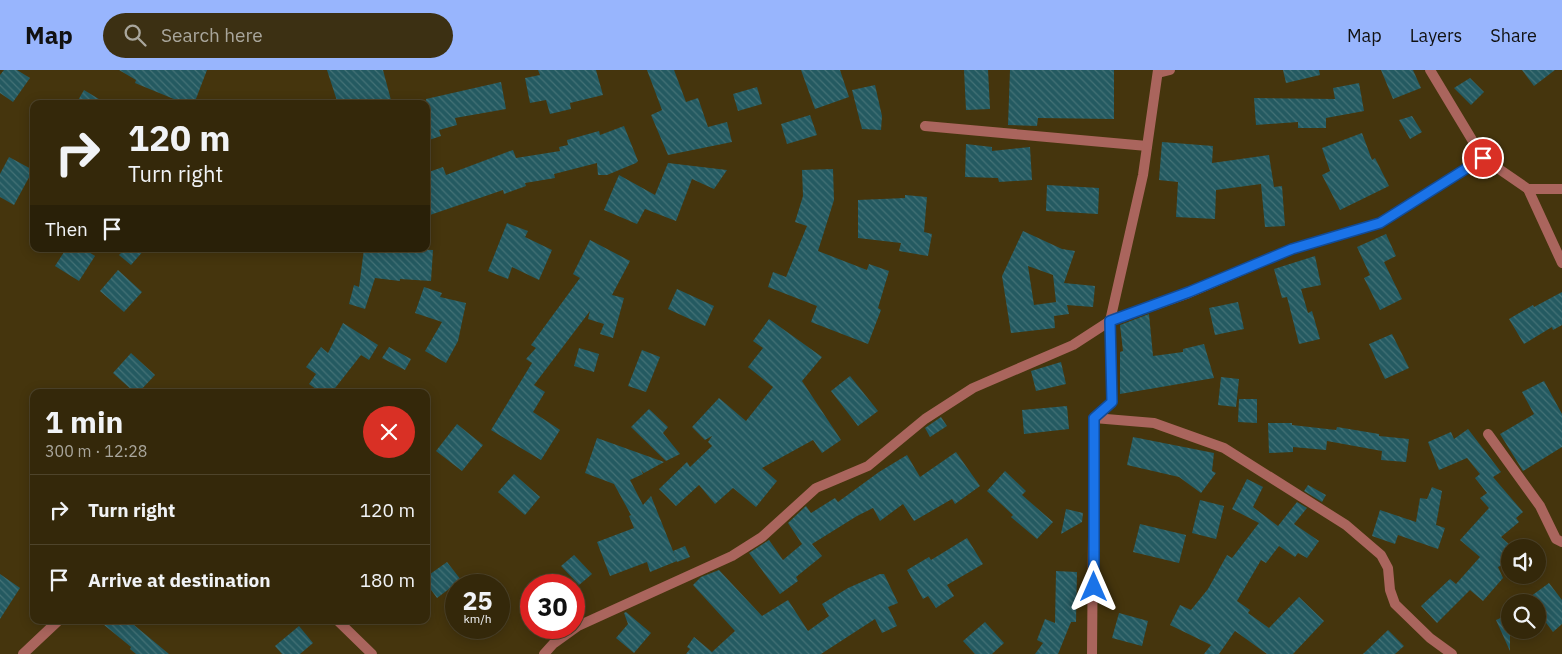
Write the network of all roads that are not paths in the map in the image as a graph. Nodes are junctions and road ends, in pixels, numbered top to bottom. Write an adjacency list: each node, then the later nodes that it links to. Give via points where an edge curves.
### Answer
1 (1170, 70): 3 (street)
2 (1430, 70): 6 (street)
3 (1158, 71): 5 (street)
4 (925, 126): 5 (street)
5 (1147, 146): 10 (street)
6 (1483, 158): 7 (street); 10 (street, via 1380,223 1292,249)
7 (1528, 189): 8 (street); 9 (street)
8 (1562, 189)
9 (1562, 262)
10 (1110, 321): 11 (street, via 1112,402); 18 (street, via 1073,345 958,396 868,466 816,488 762,537 732,556 578,626)
11 (1094, 418): 19 (street); 20 (street, via 1154,423 1224,448 1346,525 1381,556 1388,568 1390,590 1396,604)
12 (1488, 434): 13 (street, via 1540,506 1556,539)
13 (1562, 542)
14 (55, 624): 16 (street)
15 (341, 624): 17 (street)
16 (23, 654)
17 (372, 654)
18 (544, 654)
19 (1092, 654)
20 (1452, 654)

